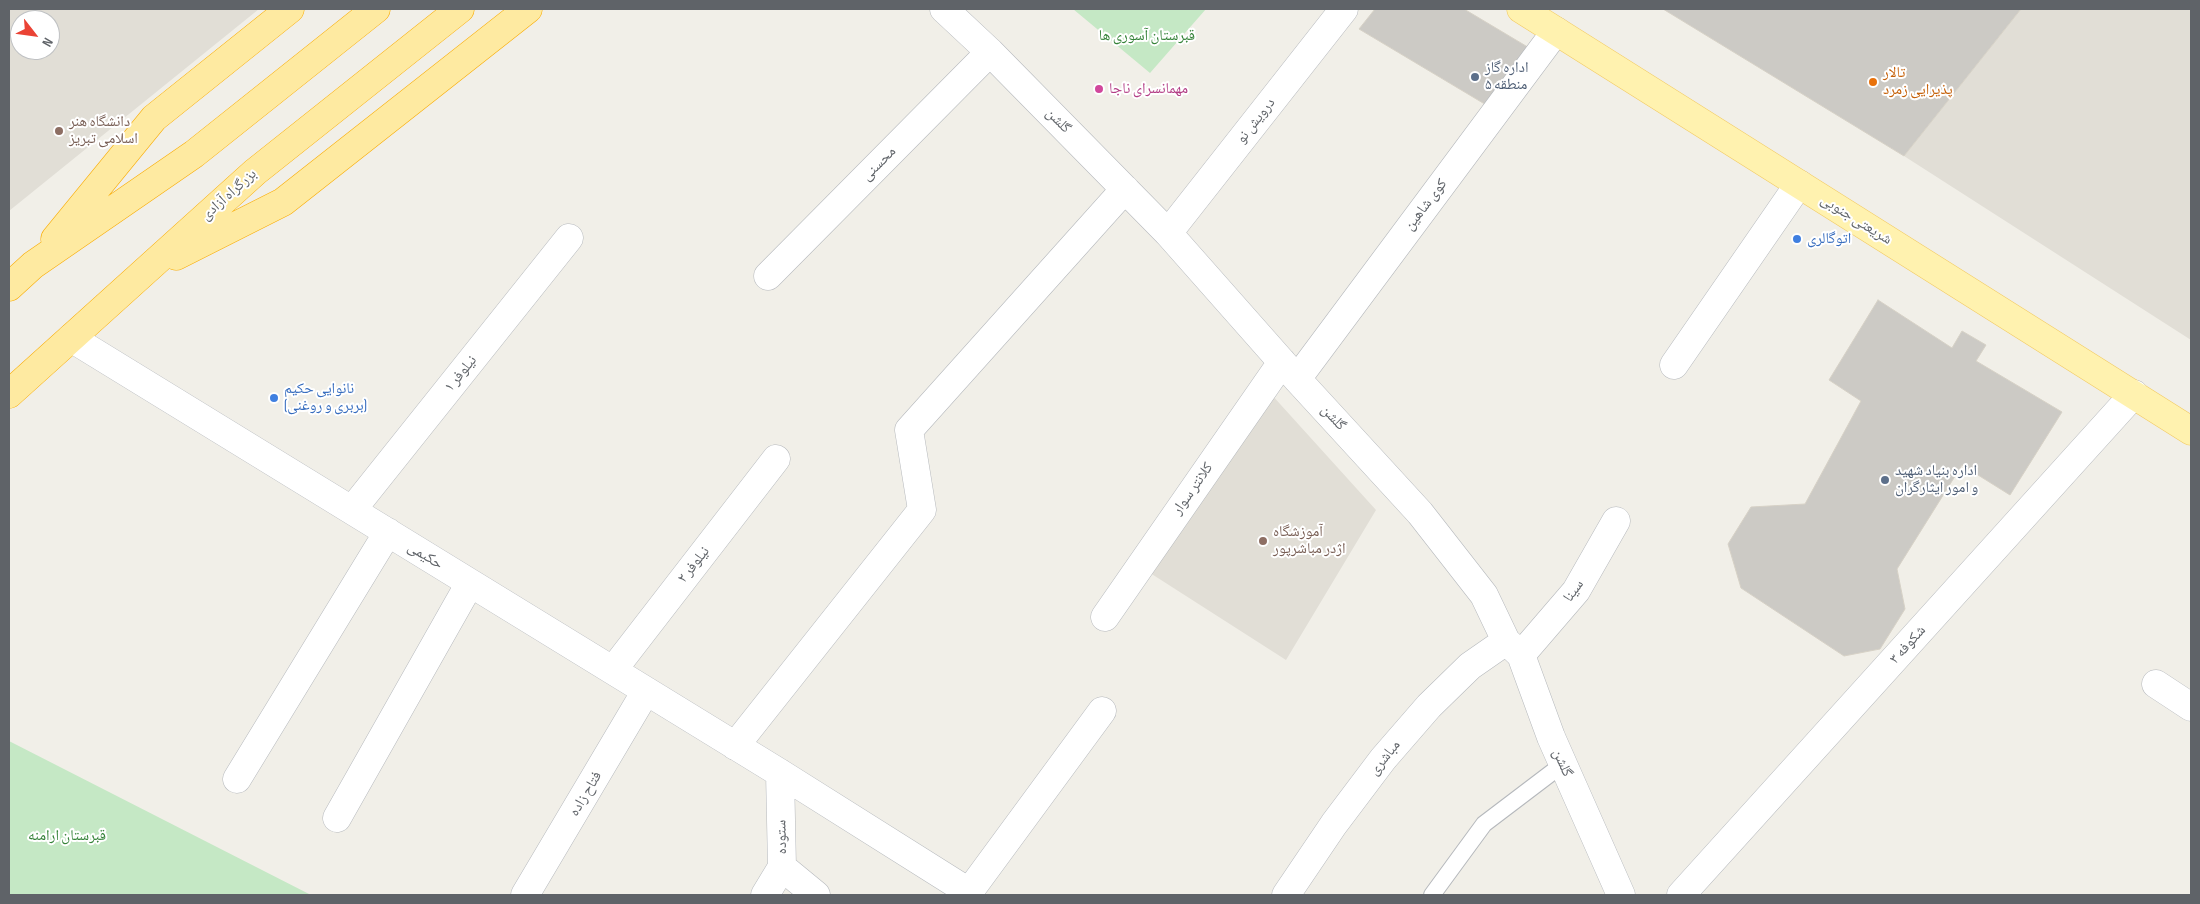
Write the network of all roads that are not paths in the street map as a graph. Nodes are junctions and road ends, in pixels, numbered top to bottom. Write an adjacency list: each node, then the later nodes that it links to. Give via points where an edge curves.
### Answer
1 (290, 9): 14 (highway, via 154,118)
2 (376, 9): 14 (highway, via 194,154)
3 (460, 9): 15 (highway, بزرگراه آزادی, via 255,172)
4 (528, 9): 15 (highway, via 283,202)
5 (944, 9): 9 (street, گلشن)
6 (1344, 9): 12 (street, درویش نو)
7 (1522, 9): 8 (main road, شریعتی جنوبی)
8 (1556, 32): 10 (main road, شریعتی جنوبی); 20 (street, کوی شاهین)
9 (990, 52): 11 (street, گلشن); 16 (street, محسنی)
10 (1799, 184): 19 (street); 22 (main road, شریعتی جنوبی)
11 (1125, 188): 12 (street, گلشن); 36 (street, via 909,430 922,510)
12 (1168, 233): 20 (street, گلشن)
13 (569, 238): 25 (street, نیلوفر ۱)
14 (33, 266): 17 (highway)
15 (144, 272): 18 (highway, بزرگراه آزادی)
16 (768, 276)
17 (9, 287)
18 (71, 338): 21 (highway, بزرگراه آزادی); 25 (street, حکیمی)
19 (1674, 365)
20 (1289, 370): 29 (street, کلانتر سوار); 30 (street, گلشن, via 1420,512 1484,595)
21 (9, 394)
22 (2134, 394): 23 (main road, شریعتی جنوبی); 48 (street, شکوفه ۳)
23 (2191, 430)
24 (776, 459): 31 (street, نیلوفر ۲)
25 (352, 510): 27 (street, حکیمی)
26 (1616, 521): 30 (street, سینا, via 1576,591)
27 (388, 532): 28 (street, حکیمی); 39 (street)
28 (470, 582): 31 (street, حکیمی); 40 (street)
29 (1105, 617)
30 (1514, 648): 37 (street, گلشن); 45 (street, مباشری, via 1470,666 1429,706 1383,759)
31 (613, 670): 33 (street, حکیمی)
32 (2156, 684): 34 (street)
33 (646, 691): 36 (street, حکیمی); 42 (street, فتاح زاده)
34 (2191, 707)
35 (1102, 711): 38 (street, حکیمی, via 969,892)
36 (735, 746): 38 (street, حکیمی)
37 (1563, 764): 46 (lane, via 1484,824); 47 (street, گلشن)
38 (780, 773): 41 (street, ستوده)
39 (237, 779)
40 (338, 818)
41 (782, 866): 43 (street, ستوده); 44 (street)
42 (525, 895)
43 (765, 895)
44 (816, 895)
45 (1286, 895)
46 (1432, 895)
47 (1622, 895)
48 (1682, 895)

